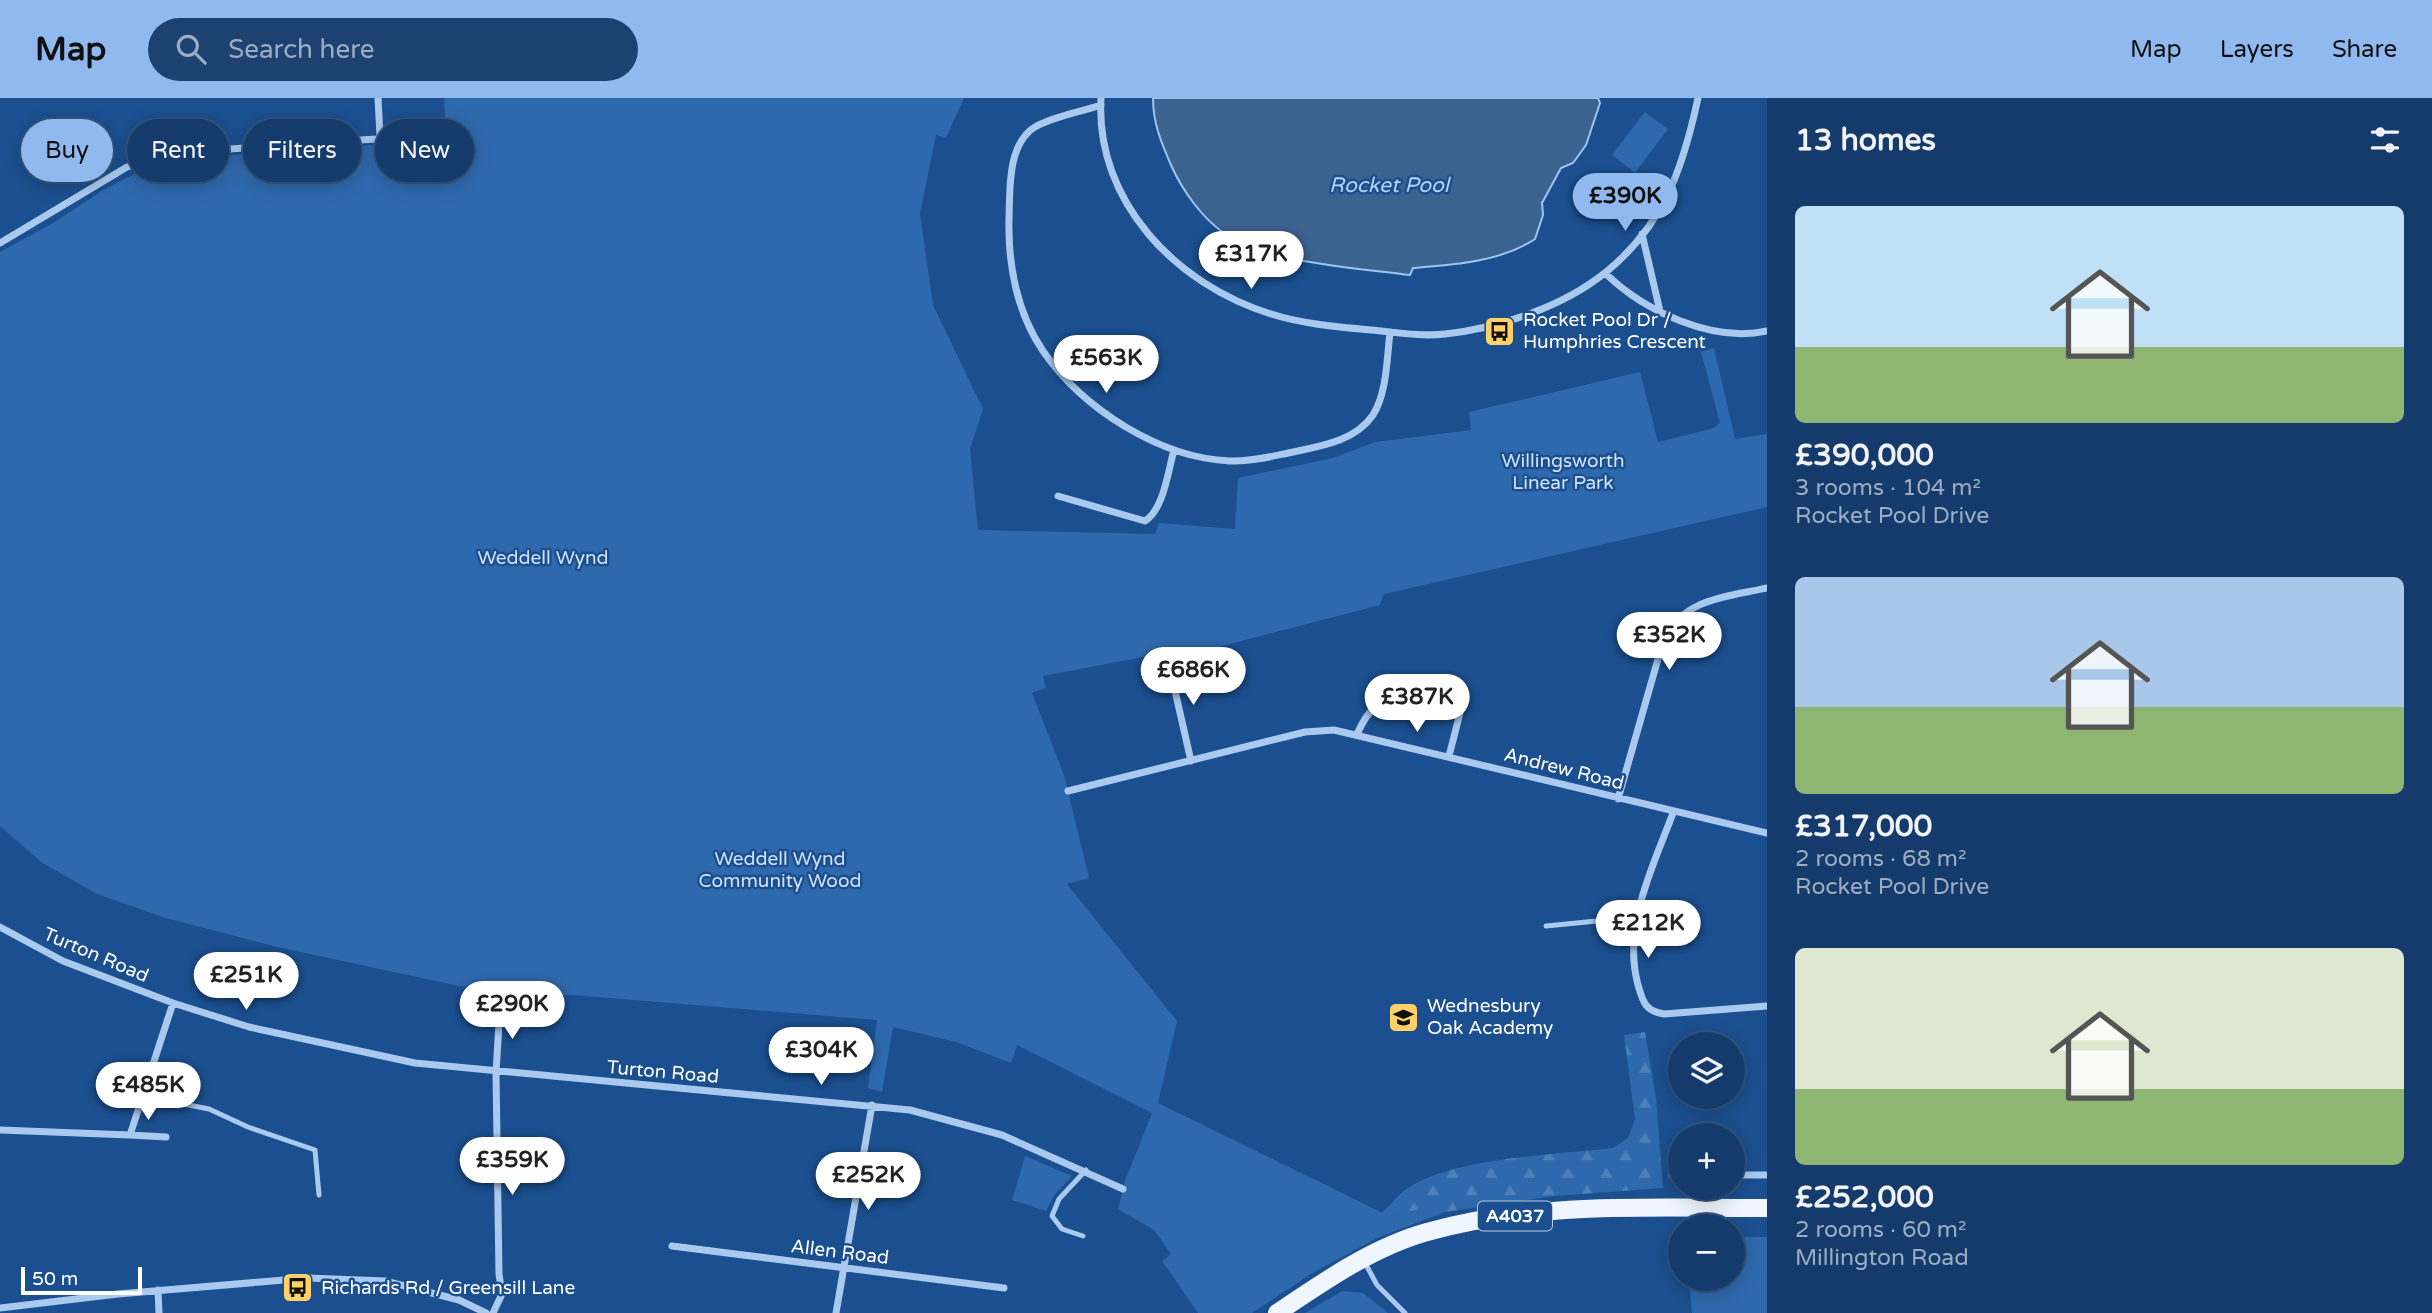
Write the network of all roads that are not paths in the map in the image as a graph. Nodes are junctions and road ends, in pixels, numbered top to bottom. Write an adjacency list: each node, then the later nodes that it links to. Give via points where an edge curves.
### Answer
1 (378, 98): 4 (street)
2 (1698, 98): 6 (street, via 1679,174)
3 (1101, 102): 11 (street, via 1109,167 1128,208 1163,252 1239,301 1272,314); 12 (street, via 1037,125 1018,149 1010,181 1011,272 1022,309 1043,351 1070,383 1132,429)
4 (379, 119)
5 (375, 136): 7 (street, via 170,153 127,167)
6 (1642, 234): 8 (street); 9 (street)
7 (0, 242)
8 (1605, 273): 9 (street, via 1626,294); 11 (street, via 1533,312 1500,322 1443,334)
9 (1660, 311): 10 (street, via 1721,332)
10 (1767, 331)
11 (1390, 332): 12 (street, via 1374,413 1333,444 1231,461)
12 (1174, 450): 13 (street, via 1157,507 1144,521)
13 (1058, 496)
14 (1767, 589): 20 (street, via 1697,604 1672,623)
15 (1168, 660): 18 (street)
16 (1357, 734): 17 (street, Andrew Road); 17 (street, via 1378,705 1429,692 1444,694 1460,713); 18 (street, Andrew Road, via 1305,732)
17 (1450, 756): 20 (street, Andrew Road)
18 (1191, 761): 19 (street, Andrew Road)
19 (1068, 791)
20 (1618, 799): 21 (street, Andrew Road)
21 (1673, 813): 22 (street, Andrew Road); 23 (street)
22 (1767, 833)
23 (1634, 925): 24 (lane, via 1607,920); 27 (street, via 1634,969 1644,1004 1651,1012)
24 (1546, 926)
25 (0, 927): 26 (street, Turton Road, via 63,961)
26 (173, 1003): 29 (street, Turton Road, via 249,1027 367,1053); 30 (street)
27 (1767, 1006)
28 (500, 1007): 29 (street)
29 (496, 1073): 31 (street, Turton Road); 50 (street, via 502,1294)
30 (143, 1096): 33 (street); 39 (lane, via 194,1104 315,1150)
31 (872, 1105): 35 (street, Turton Road, via 910,1110 1002,1135); 44 (street)
32 (0, 1130): 33 (street)
33 (130, 1135): 34 (street)
34 (166, 1137)
35 (1086, 1170): 38 (street, Turton Road); 41 (lane, via 1059,1199 1052,1216 1062,1229)
36 (1745, 1175): 37 (street)
37 (1767, 1175)
38 (1124, 1189)
39 (319, 1195)
40 (1767, 1208): 43 (main road, A4037, via 1597,1210 1500,1217 1425,1232)
41 (1083, 1236)
42 (672, 1246): 44 (street, Allen Road)
43 (1362, 1259): 52 (main road, A4037); 53 (lane, via 1377,1285)
44 (844, 1269): 45 (street, Allen Road); 51 (street)
45 (1004, 1288)
46 (158, 1290): 47 (street); 48 (street); 49 (street, via 308,1278 385,1281 459,1300)
47 (0, 1308)
48 (159, 1313)
49 (486, 1313)
50 (494, 1313)
51 (836, 1313)
52 (1277, 1313)
53 (1405, 1313)

